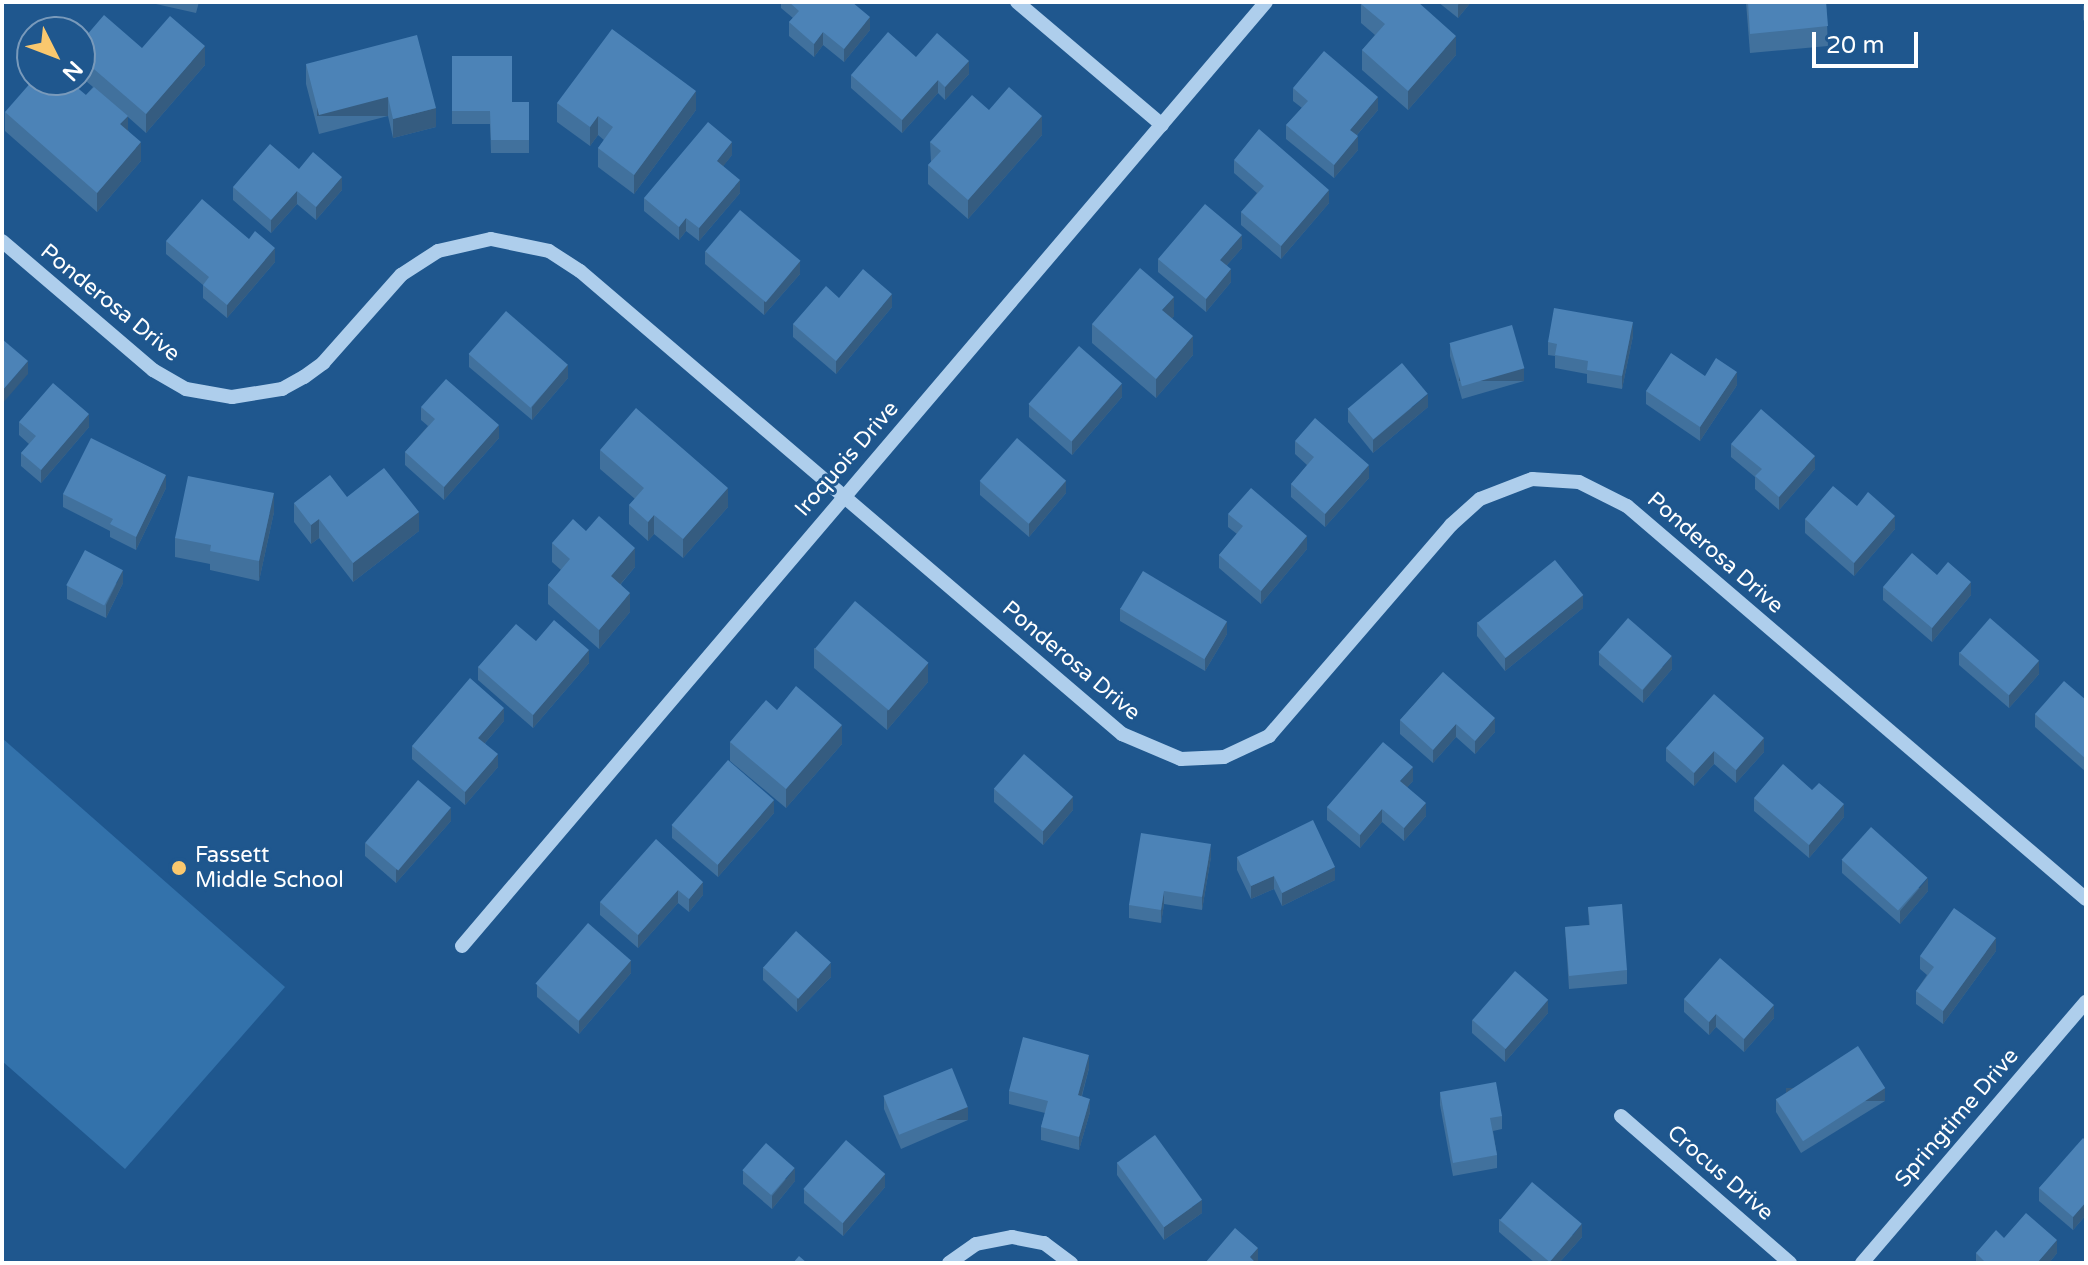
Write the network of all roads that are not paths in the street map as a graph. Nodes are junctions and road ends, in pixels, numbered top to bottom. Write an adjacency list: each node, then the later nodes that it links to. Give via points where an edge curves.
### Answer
1 (1017, 2): 3 (street)
2 (1266, 2): 3 (street, Iroquois Drive)
3 (1162, 125): 5 (street, Iroquois Drive)
4 (2, 241): 5 (street, Ponderosa Drive, via 153,370 186,389 232,397 282,389 304,377 340,345 401,275 438,251 491,239 538,246 580,271)
5 (843, 497): 6 (street, Ponderosa Drive, via 1122,734 1157,752 1203,758 1249,749 1269,736 1460,515 1480,499 1532,479 1579,482 1627,506); 7 (street, Iroquois Drive)
6 (2086, 899)
7 (462, 946)
8 (2086, 1002): 13 (street, Springtime Drive)
9 (1621, 1116): 12 (street, Crocus Drive)
10 (949, 1263): 11 (street, via 976,1244 1012,1237 1044,1243)
11 (1071, 1263)
12 (1790, 1263)
13 (1862, 1263)

